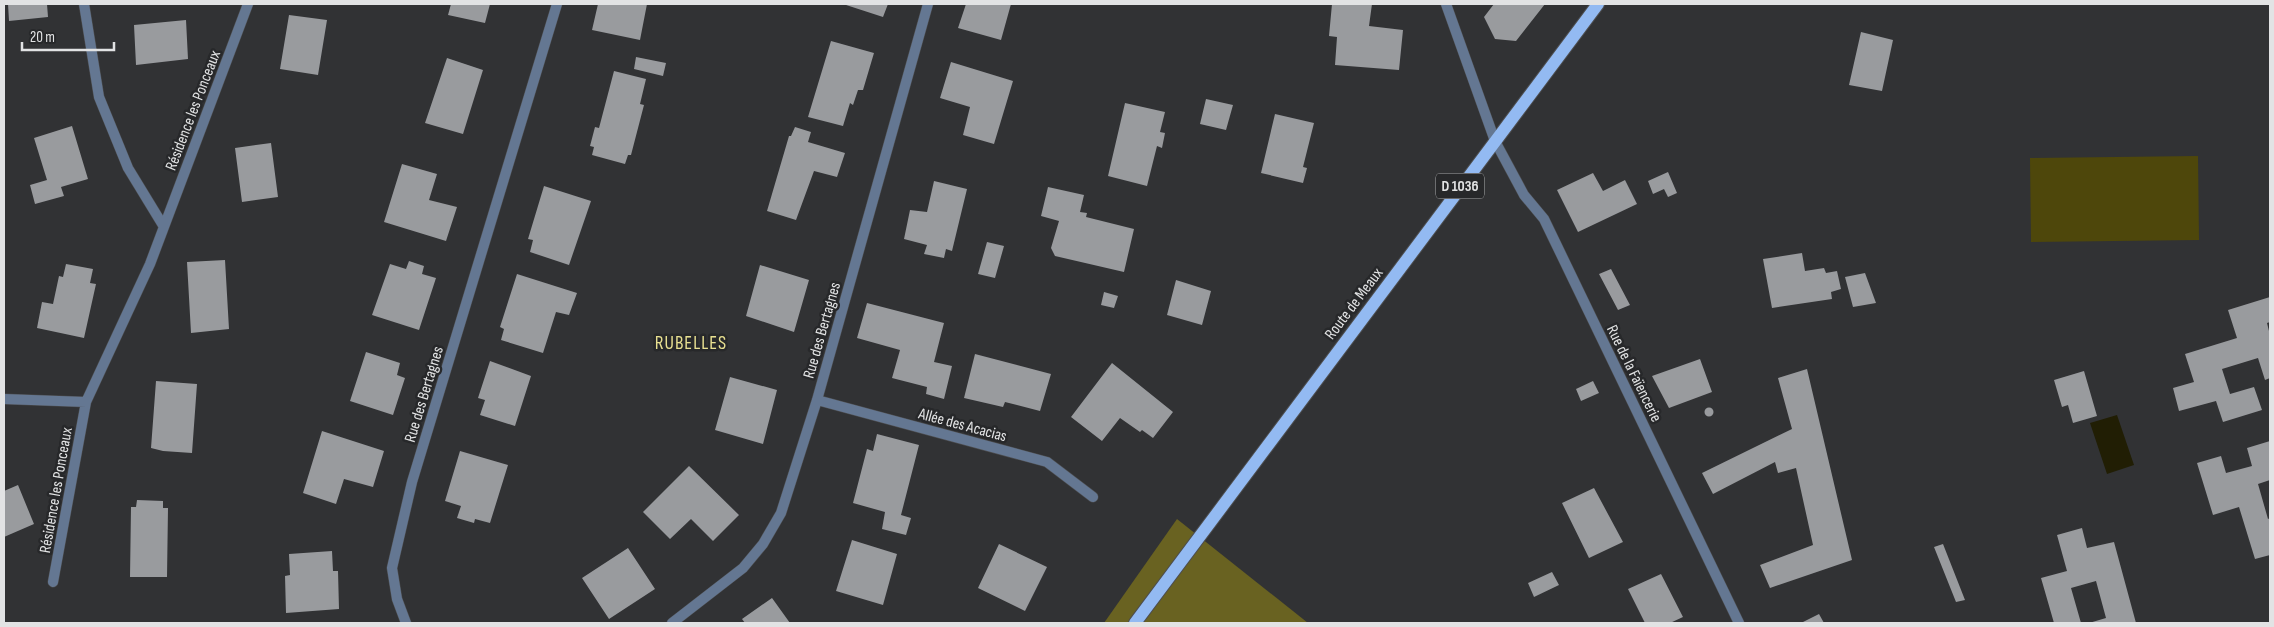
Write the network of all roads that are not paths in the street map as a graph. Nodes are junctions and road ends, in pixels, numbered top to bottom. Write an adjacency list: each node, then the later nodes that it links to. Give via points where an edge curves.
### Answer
1 (84, 4): 8 (street, via 99,96 128,168)
2 (248, 4): 8 (street, Résidence les Ponceaux)
3 (557, 4): 14 (street, Rue des Bertagnes, via 412,482 392,568 397,599)
4 (928, 4): 10 (street, Rue des Bertagnes)
5 (1446, 4): 7 (street, Rue de la Faïencerie)
6 (1598, 4): 7 (main road, Route de Meaux / D 1036)
7 (1495, 141): 16 (main road, Route de Meaux / D 1036); 17 (street, Rue de la Faïencerie, via 1524,195 1544,219)
8 (164, 227): 11 (street, Résidence les Ponceaux)
9 (4, 399): 11 (street)
10 (817, 400): 12 (street, Allée des Acacias, via 1047,462); 15 (street, Rue des Bertagnes, via 781,513 763,544 743,568)
11 (86, 402): 13 (street, Résidence les Ponceaux)
12 (1093, 497)
13 (53, 582)
14 (406, 623)
15 (672, 623)
16 (1135, 623)
17 (1740, 623)

